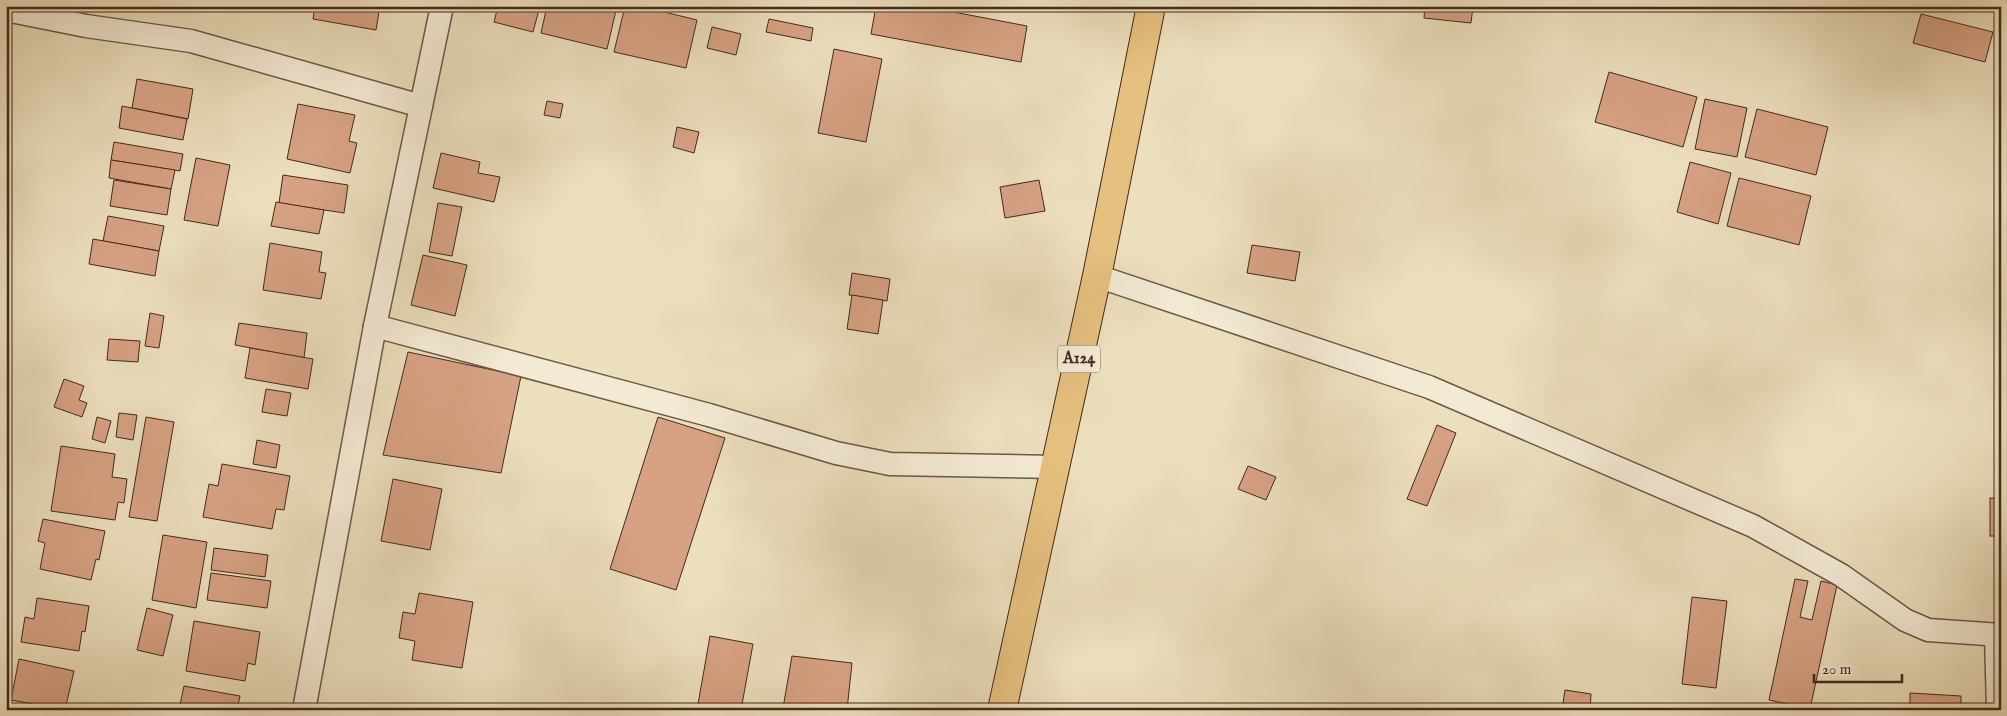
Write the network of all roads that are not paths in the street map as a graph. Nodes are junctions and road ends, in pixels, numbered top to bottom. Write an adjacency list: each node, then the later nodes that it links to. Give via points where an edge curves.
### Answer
1 (442, 6): 4 (street)
2 (1150, 6): 5 (highway, A124)
3 (6, 10): 4 (street, via 86,26 191,41)
4 (421, 106): 6 (street)
5 (1097, 276): 7 (highway, A124); 8 (street, via 1465,402 1753,526 1841,575 1904,620 1928,630)
6 (375, 326): 7 (street, via 709,415 836,453 890,464); 9 (street)
7 (1055, 467): 10 (highway, A124)
8 (1999, 636): 11 (street)
9 (304, 710)
10 (1002, 710)
11 (1998, 710)

